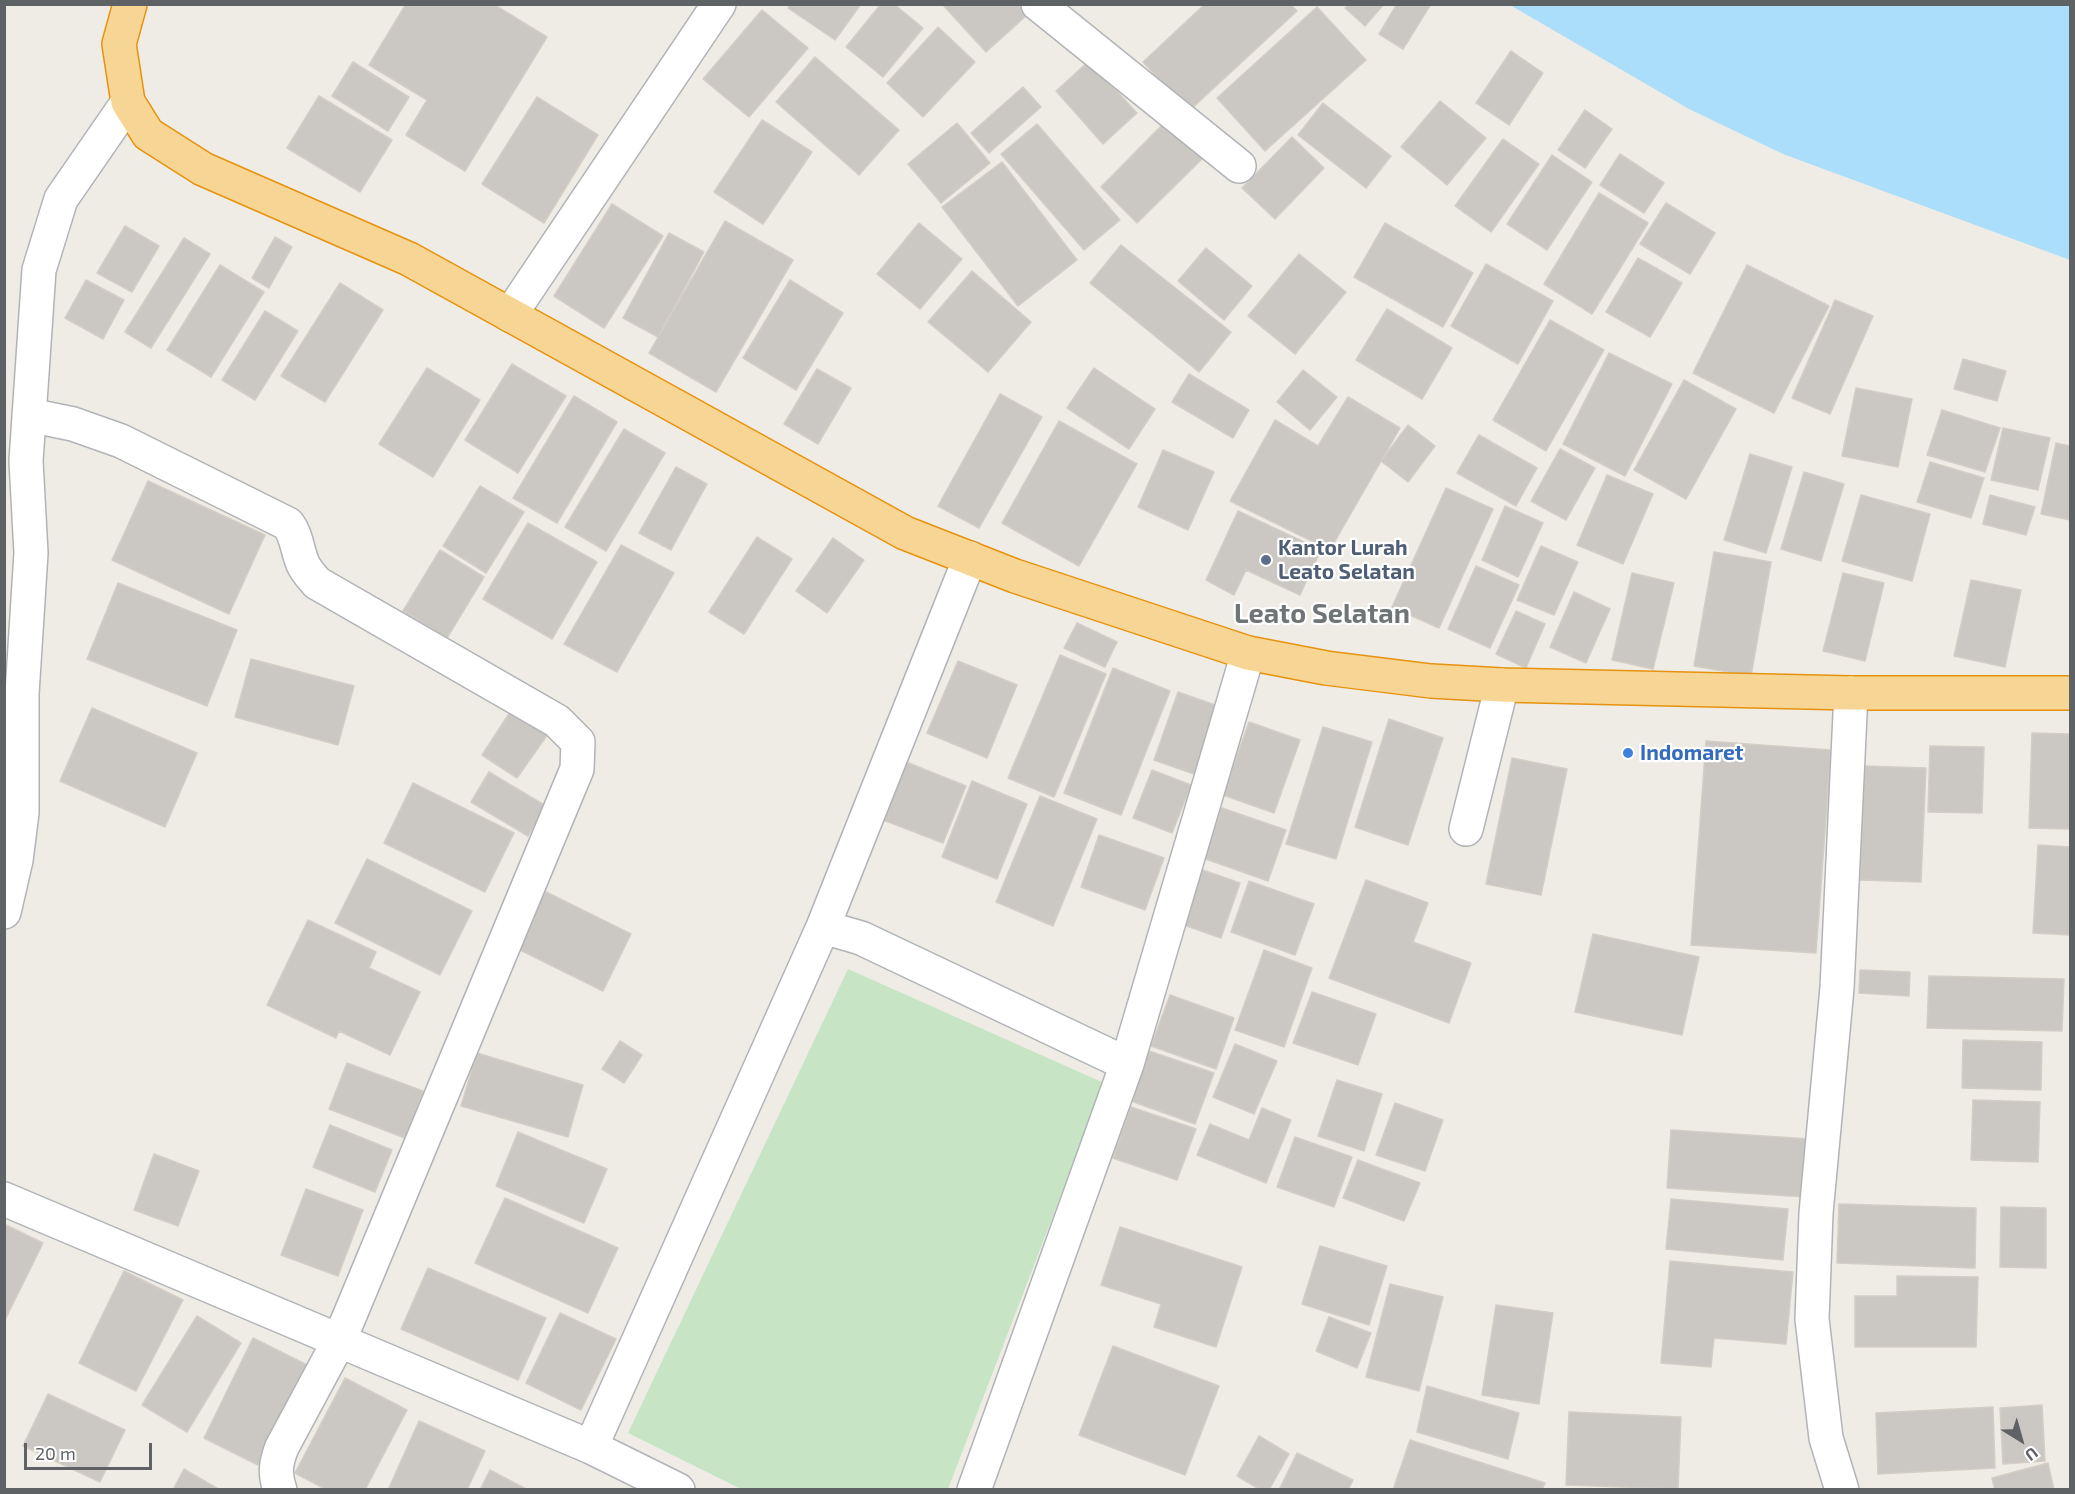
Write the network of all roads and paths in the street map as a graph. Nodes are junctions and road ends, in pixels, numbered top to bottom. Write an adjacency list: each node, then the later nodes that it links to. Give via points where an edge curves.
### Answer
1 (130, 4): 4 (highway, via 119,44)
2 (719, 4): 6 (street)
3 (1038, 4): 5 (street)
4 (128, 102): 6 (highway, via 148,134 203,169 409,259); 7 (street, via 61,199 39,270)
5 (1239, 166)
6 (510, 315): 8 (highway, via 905,533)
7 (29, 415): 14 (street, via 26,461 31,553 22,694 21,813 16,860); 18 (street, via 73,424 121,441 288,524 295,534 304,567 317,584 556,721 578,742 577,769)
8 (970, 558): 9 (highway, via 1025,580); 15 (street)
9 (1248, 653): 10 (highway, via 1326,668); 16 (street)
10 (1502, 685): 11 (highway); 13 (street)
11 (1851, 693): 12 (highway); 23 (street, via 1837,988 1816,1213 1812,1319 1826,1438)
12 (2070, 693)
13 (1466, 829)
14 (4, 912)
15 (822, 927): 16 (street, via 861,938); 19 (street)
16 (1127, 1064): 22 (street)
17 (4, 1199): 18 (street)
18 (340, 1339): 19 (street); 20 (street, via 282,1446 276,1464)
19 (591, 1447): 21 (street)
20 (280, 1490)
21 (678, 1490)
22 (974, 1490)
23 (1842, 1490)

